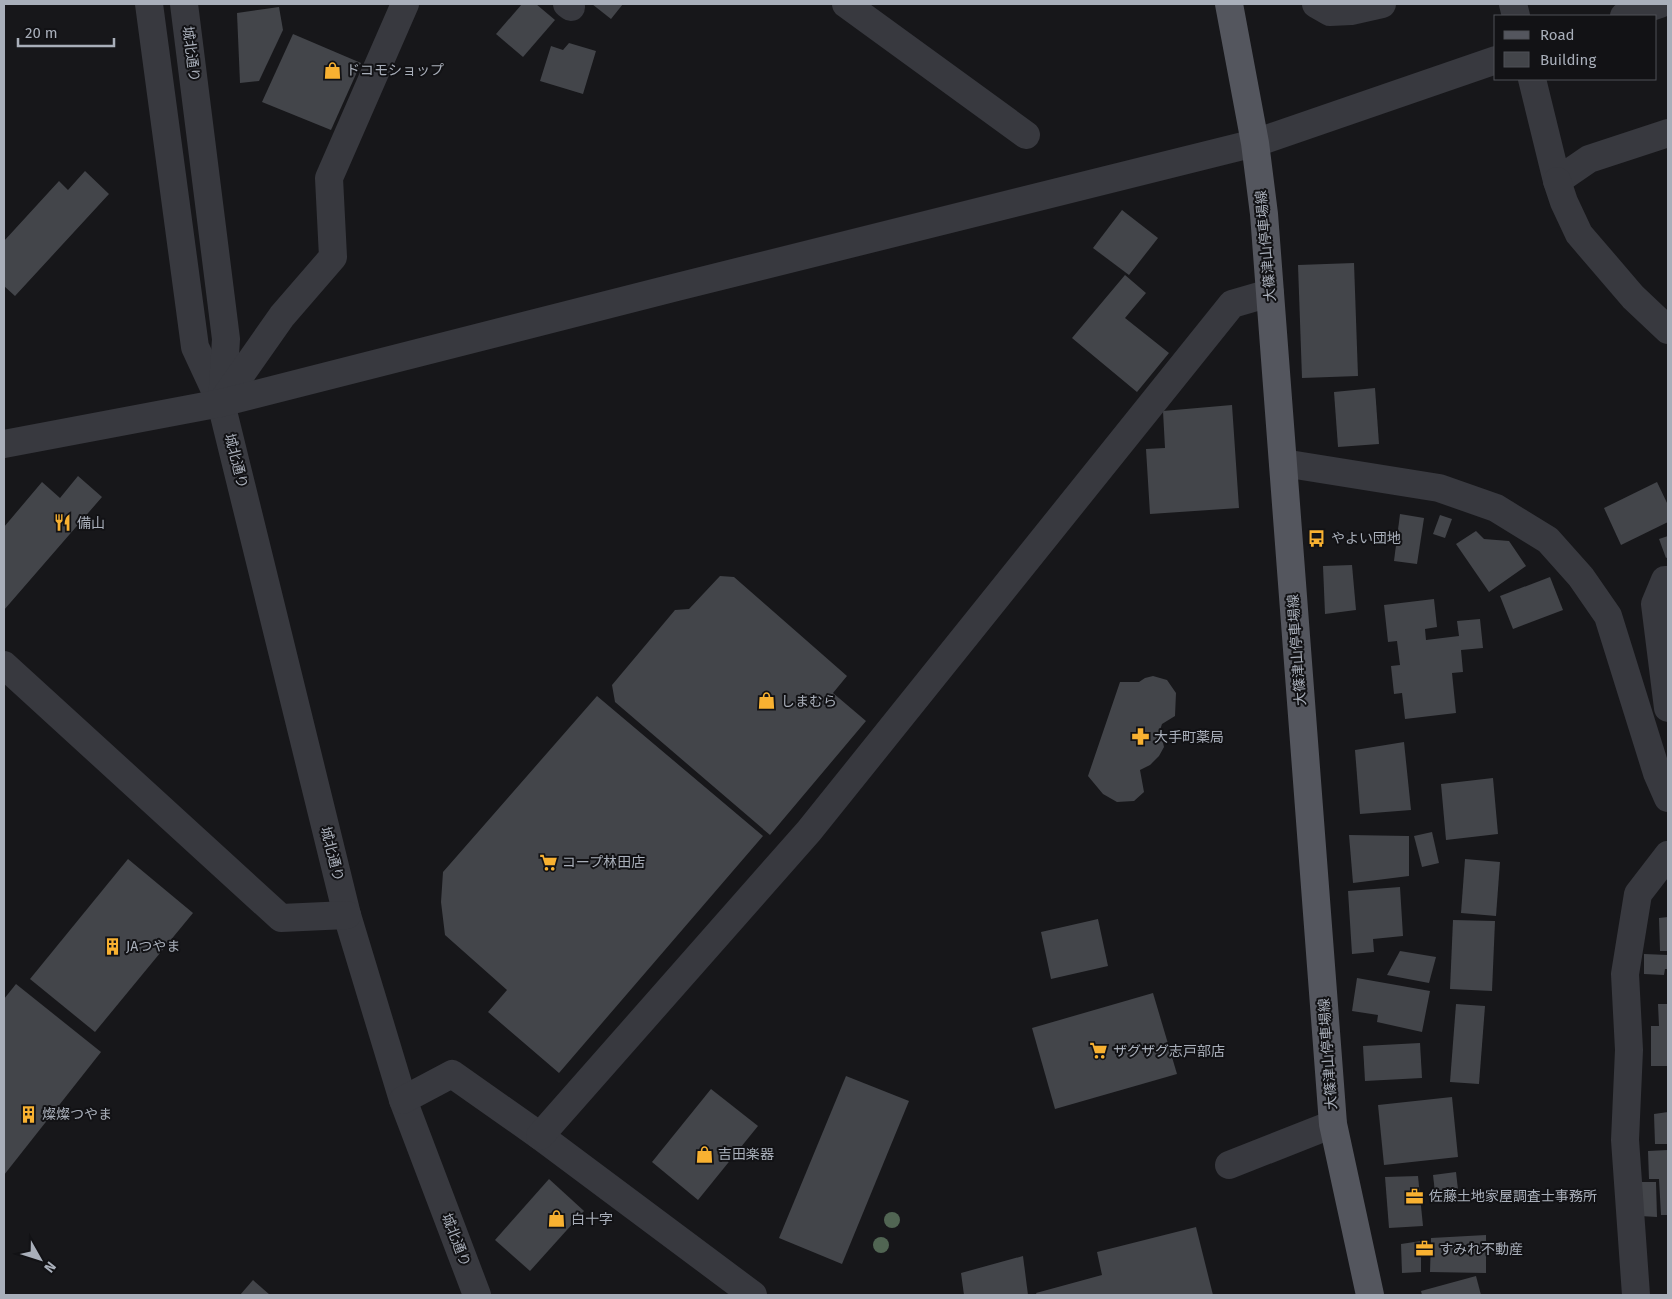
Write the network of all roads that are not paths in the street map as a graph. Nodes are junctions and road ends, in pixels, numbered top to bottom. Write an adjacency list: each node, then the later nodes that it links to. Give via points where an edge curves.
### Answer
1 (149, 4): 18 (street, 城北通り, via 195,347)
2 (184, 4): 18 (street, 城北通り, via 226,339)
3 (405, 4): 18 (street, via 329,178 333,256 282,316)
4 (846, 4): 13 (street)
5 (1229, 4): 14 (main road, 大篠津山停車場線)
6 (1316, 4): 7 (street, via 1330,12)
7 (1382, 4)
8 (1660, 4): 9 (street)
9 (1627, 15)
10 (1494, 61): 14 (street)
11 (1532, 80): 15 (street)
12 (1668, 133): 15 (street, via 1590,159)
13 (1026, 135)
14 (1256, 143): 16 (main road, 大篠津山停車場線); 18 (street)
15 (1558, 180): 17 (street, via 1579,234 1633,297)
16 (1270, 294): 20 (main road, 大篠津山停車場線); 30 (street, via 1232,304 809,831)
17 (1668, 330)
18 (221, 403): 19 (street); 27 (street, 城北通り)
19 (4, 444)
20 (1283, 463): 24 (street, via 1439,488 1496,508 1548,540 1581,577 1608,616); 29 (main road, 大篠津山停車場線)
21 (1668, 580): 23 (street, via 1665,580 1655,604)
22 (4, 665): 27 (street, via 282,918)
23 (1668, 708)
24 (1662, 762): 25 (street)
25 (1668, 798)
26 (1668, 856): 35 (street, via 1638,894 1625,974 1629,1050 1625,1140)
27 (347, 915): 28 (street, 城北通り)
28 (403, 1100): 30 (street, via 452,1074); 32 (street, 城北通り)
29 (1333, 1124): 31 (street); 34 (main road, 大篠津山停車場線)
30 (540, 1136): 33 (street)
31 (1229, 1165)
32 (477, 1295)
33 (753, 1295)
34 (1370, 1295)
35 (1636, 1295)

